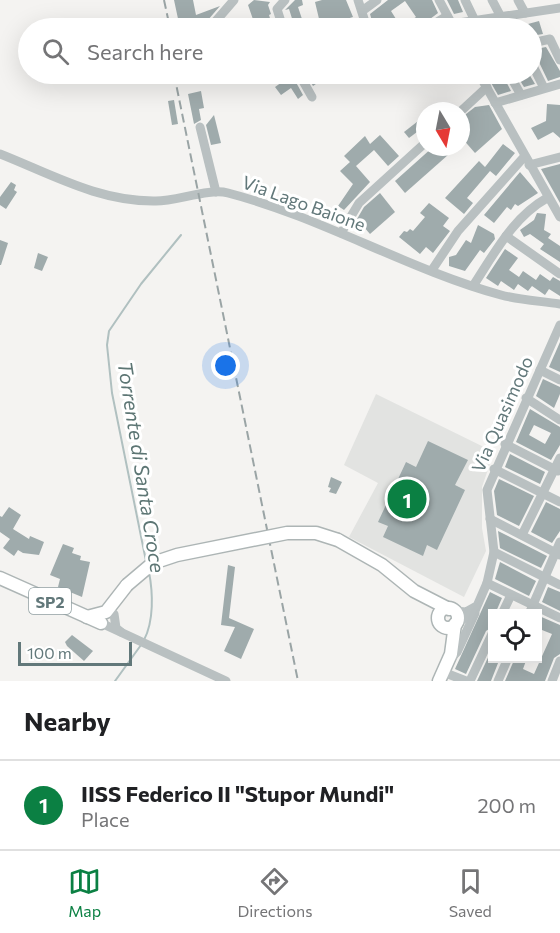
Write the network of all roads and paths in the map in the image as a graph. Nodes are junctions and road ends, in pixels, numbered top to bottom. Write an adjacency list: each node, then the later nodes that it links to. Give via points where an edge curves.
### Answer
1 (234, 0): 13 (street)
2 (285, 0): 14 (street, via 277,9)
3 (358, 0): 10 (street)
4 (377, 0): 10 (street)
5 (439, 0): 16 (street)
6 (465, 0): 17 (street)
7 (492, 0): 12 (street)
8 (518, 0): 11 (street)
9 (560, 8): 11 (street)
10 (362, 11): 15 (street)
11 (525, 13): 12 (street)
12 (501, 17): 18 (street)
13 (218, 18)
14 (280, 18)
15 (364, 18)
16 (448, 18)
17 (474, 18)
18 (494, 18)
19 (542, 41): 20 (street, via 550,39)
20 (560, 60)
21 (305, 84): 29 (street)
22 (485, 84): 26 (street)
23 (515, 84): 28 (street)
24 (542, 84): 27 (street)
25 (560, 84): 27 (street)
26 (487, 87): 30 (street); 31 (street)
27 (544, 88): 28 (street)
28 (521, 95): 31 (street)
29 (312, 97)
30 (470, 103)
31 (495, 103): 36 (street)
32 (200, 127): 37 (street)
33 (416, 151): 40 (street, via 359,203)
34 (0, 154): 37 (street, Via Lago Baione, via 92,192 126,200 157,201)
35 (560, 157): 36 (street)
36 (526, 161): 38 (street); 42 (street, via 458,231)
37 (216, 192): 40 (street, Via Lago Baione, via 226,192)
38 (553, 201): 39 (street); 41 (street, via 530,207)
39 (560, 217)
40 (341, 233): 42 (street, Via Lago Baione)
41 (506, 236): 43 (street); 44 (street)
42 (432, 270): 44 (street, Via Lago Baione)
43 (560, 274)
44 (473, 286): 45 (street, Via Lago Baione, via 504,296)
45 (560, 304)
46 (559, 331): 47 (street, Via Quasimodo)
47 (540, 370): 48 (street); 49 (street, Via Quasimodo)
48 (560, 380)
49 (526, 398): 50 (street); 51 (street, Via Quasimodo)
50 (559, 416)
51 (505, 444): 53 (street, Via Quasimodo); 54 (street)
52 (560, 458): 54 (street)
53 (495, 469): 55 (street); 57 (street, Via Quasimodo, via 487,489)
54 (557, 471): 55 (street)
55 (543, 494): 56 (street); 58 (street)
56 (560, 502)
57 (490, 519): 58 (street); 60 (street, Via Quasimodo)
58 (522, 535): 61 (street)
59 (560, 542): 61 (street)
60 (494, 552): 63 (street); 64 (street, Via Quasimodo)
61 (558, 554): 63 (street)
62 (0, 578): 72 (main road, SP2, via 87,617)
63 (545, 578): 65 (street); 70 (street)
64 (487, 583): 67 (street); 68 (street, Via Quasimodo)
65 (560, 585)
66 (414, 591): 72 (main road, bridge, via 338,540 316,533 288,533 153,563 127,585); 73 (main road); 75 (main road)
67 (511, 595): 69 (street); 70 (street)
68 (478, 606): 73 (street, via 467,618); 77 (street, Via Quasimodo, via 457,652)
69 (504, 609)
70 (531, 609)
71 (542, 612): 74 (street)
72 (107, 616): 81 (street, via 124,635)
73 (454, 617): 75 (main road, via 448,628); 75 (main road, via 441,611); 77 (main road)
74 (560, 618)
75 (440, 623): 77 (main road)
76 (488, 642): 84 (street)
77 (450, 657): 80 (main road)
78 (560, 661): 82 (street)
79 (506, 663): 85 (street)
80 (441, 677): 84 (street)
81 (215, 678): 83 (street)
82 (555, 678)
83 (226, 681)
84 (468, 681)
85 (498, 681)

